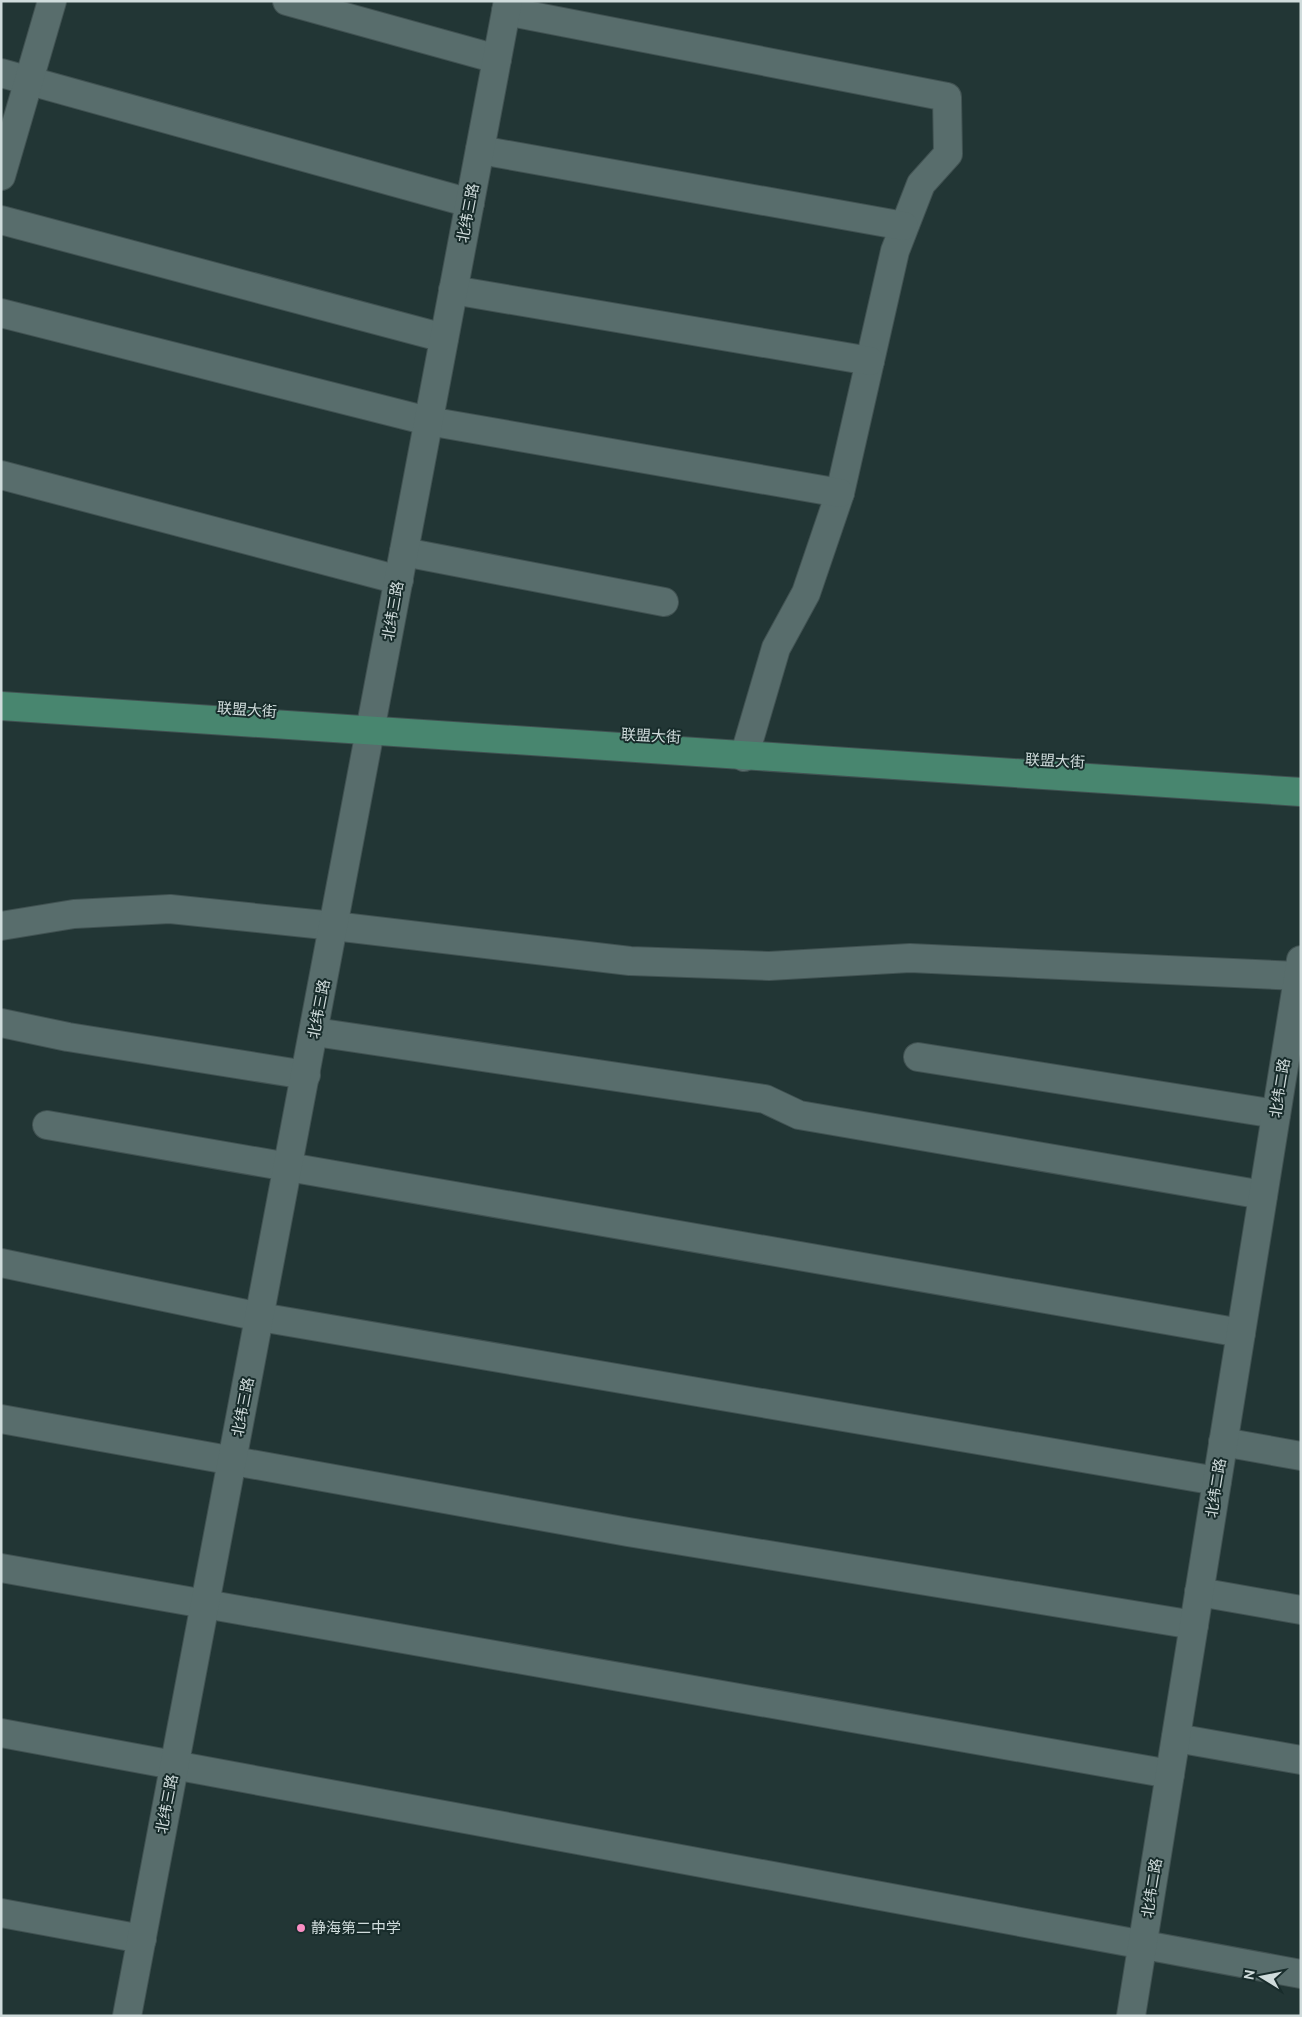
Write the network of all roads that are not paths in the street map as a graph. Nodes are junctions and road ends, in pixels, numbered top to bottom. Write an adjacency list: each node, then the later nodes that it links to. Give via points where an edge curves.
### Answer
1 (52, 1): 6 (street)
2 (286, 1): 4 (street)
3 (507, 6): 4 (street, 北纬三路); 11 (street, via 947,97 948,154 921,184)
4 (497, 60): 7 (street, 北纬三路)
5 (1, 73): 6 (street)
6 (29, 80): 8 (street); 9 (street)
7 (480, 150): 9 (street, 北纬三路); 11 (street)
8 (1, 176)
9 (470, 203): 12 (street, 北纬三路)
10 (1, 220): 14 (street)
11 (904, 226): 15 (street, via 895,251)
12 (453, 290): 14 (street, 北纬三路); 15 (street)
13 (1, 313): 16 (street)
14 (444, 338): 16 (street, 北纬三路)
15 (870, 361): 18 (street)
16 (428, 422): 18 (street); 19 (street, 北纬三路)
17 (1, 475): 20 (street)
18 (840, 493): 25 (street, via 806,592 776,648)
19 (404, 552): 20 (street, 北纬三路); 21 (street)
20 (399, 580): 24 (street, 北纬三路)
21 (664, 602)
22 (1, 693): 24 (main road, 联盟大街)
23 (1, 706): 24 (main road)
24 (372, 725): 25 (main road, 联盟大街); 29 (street, 北纬三路)
25 (746, 749): 26 (main road, 联盟大街); 27 (main road)
26 (1301, 776)
27 (1301, 792)
28 (1, 926): 29 (street, via 74,914 170,909)
29 (334, 926): 30 (street, via 630,961 769,966 910,958); 32 (street, 北纬三路)
30 (1300, 968): 35 (street, 北纬二路)
31 (1, 1023): 34 (street, via 68,1037)
32 (315, 1032): 34 (street, 北纬三路); 38 (street, via 765,1099 799,1115)
33 (918, 1057): 35 (street)
34 (306, 1075): 37 (street, 北纬三路)
35 (1285, 1101): 38 (street, 北纬二路)
36 (47, 1125): 37 (street)
37 (289, 1167): 40 (street, 北纬三路); 41 (street)
38 (1263, 1195): 41 (street, 北纬二路)
39 (1, 1263): 40 (street)
40 (260, 1317): 45 (street, 北纬三路); 46 (street)
41 (1241, 1333): 43 (street, 北纬二路)
42 (1, 1419): 45 (street)
43 (1223, 1442): 44 (street); 46 (street, 北纬二路)
44 (1301, 1456)
45 (232, 1462): 49 (street, 北纬三路); 51 (street, via 628,1532)
46 (1217, 1481): 48 (street, 北纬二路)
47 (1, 1568): 49 (street)
48 (1199, 1592): 50 (street); 51 (street, 北纬二路)
49 (205, 1606): 55 (street, 北纬三路); 56 (street)
50 (1301, 1610)
51 (1194, 1625): 53 (street, 北纬二路)
52 (1, 1734): 55 (street)
53 (1176, 1738): 54 (street); 56 (street, 北纬二路)
54 (1301, 1760)
55 (174, 1765): 58 (street, 北纬三路); 59 (street)
56 (1170, 1774): 59 (street, 北纬二路)
57 (1, 1913): 58 (street)
58 (142, 1939): 61 (street, 北纬三路)
59 (1142, 1944): 60 (street); 62 (street, 北纬二路)
60 (1301, 1974)
61 (127, 2016)
62 (1131, 2016)

